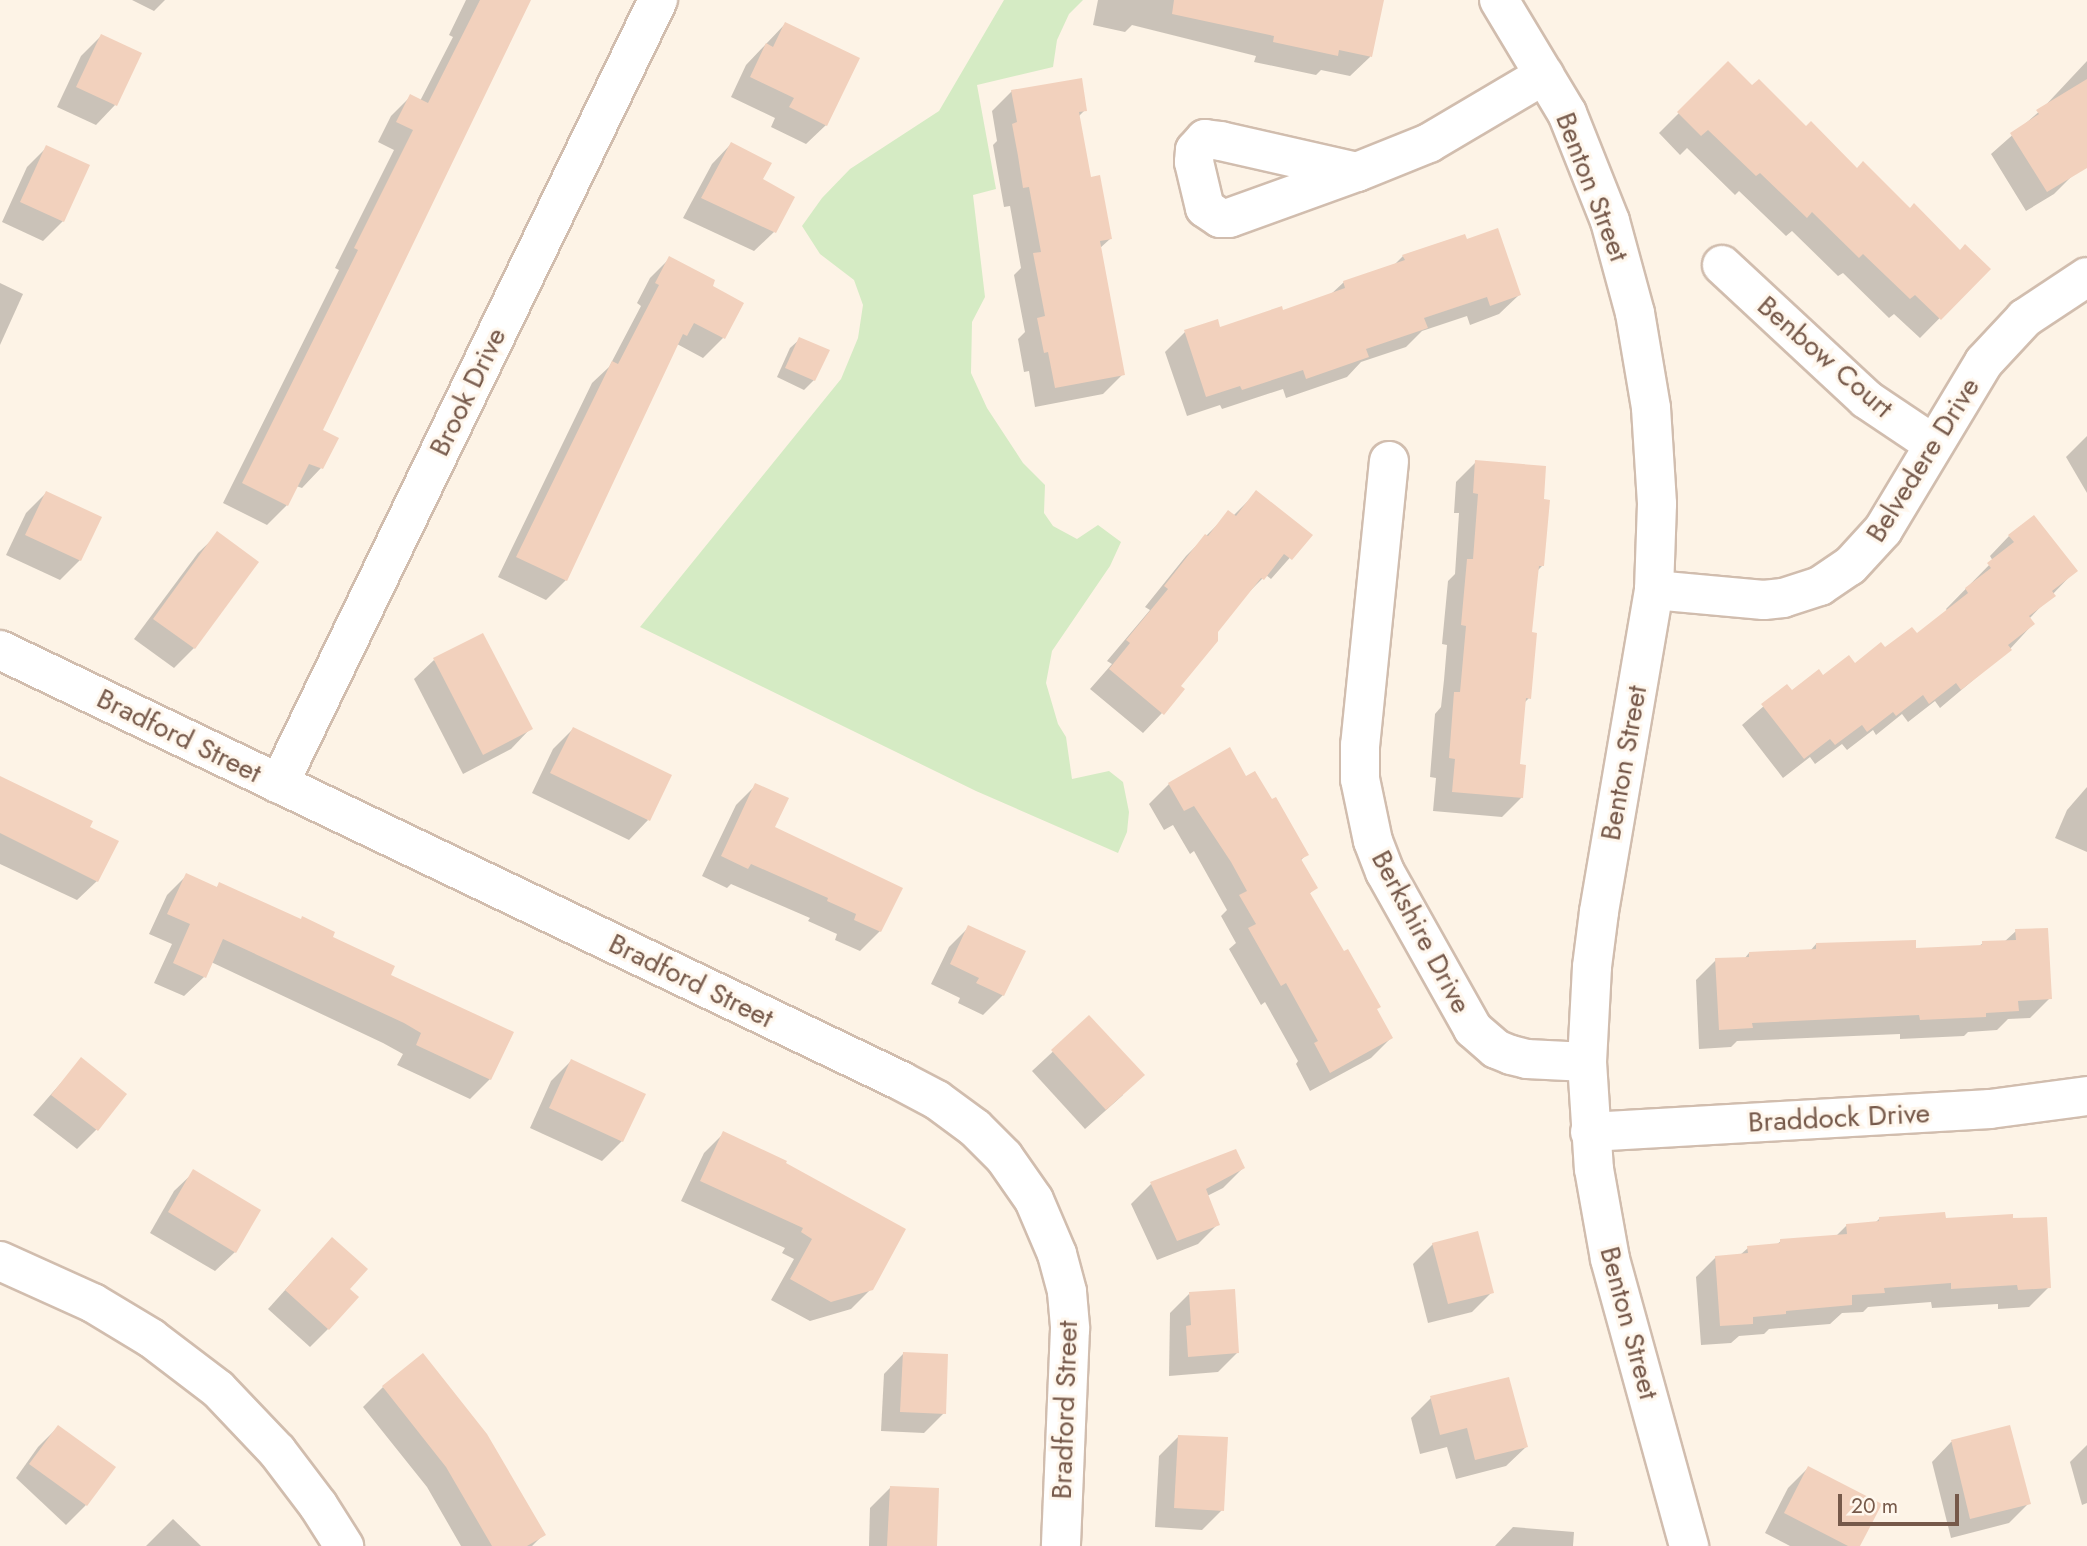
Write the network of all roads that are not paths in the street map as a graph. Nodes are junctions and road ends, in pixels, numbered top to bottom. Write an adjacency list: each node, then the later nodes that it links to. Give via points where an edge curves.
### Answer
1 (658, 0): 11 (street, Brook Drive)
2 (1499, 0): 3 (street, Benton Street)
3 (1544, 75): 4 (street, via 1449,133); 9 (street, Benton Street, via 1567,113 1610,221 1635,313 1651,408 1657,504)
4 (1357, 172)
5 (1722, 265): 7 (street, Benbow Court, via 1866,399)
6 (2087, 277): 7 (street, Belvedere Drive, via 2003,338)
7 (1933, 444): 9 (street, Belvedere Drive, via 1864,554 1820,586 1764,600)
8 (1389, 461): 12 (street, Berkshire Drive, via 1360,745 1360,779 1373,841 1385,872 1473,1029 1496,1049 1511,1055)
9 (1654, 590): 12 (street, Benton Street, via 1599,912)
10 (0, 650): 11 (street, Bradford Street)
11 (279, 784): 17 (street, Bradford Street, via 901,1081 975,1128 1004,1157 1034,1200 1067,1292 1070,1329)
12 (1587, 1062): 14 (street, Benton Street)
13 (2087, 1096): 14 (street, Braddock Drive, via 1990,1109)
14 (1590, 1132): 18 (street, Benton Street, via 1610,1259)
15 (0, 1261): 16 (street, via 93,1303 151,1338 218,1389 277,1451)
16 (344, 1546)
17 (1061, 1546)
18 (1689, 1546)

